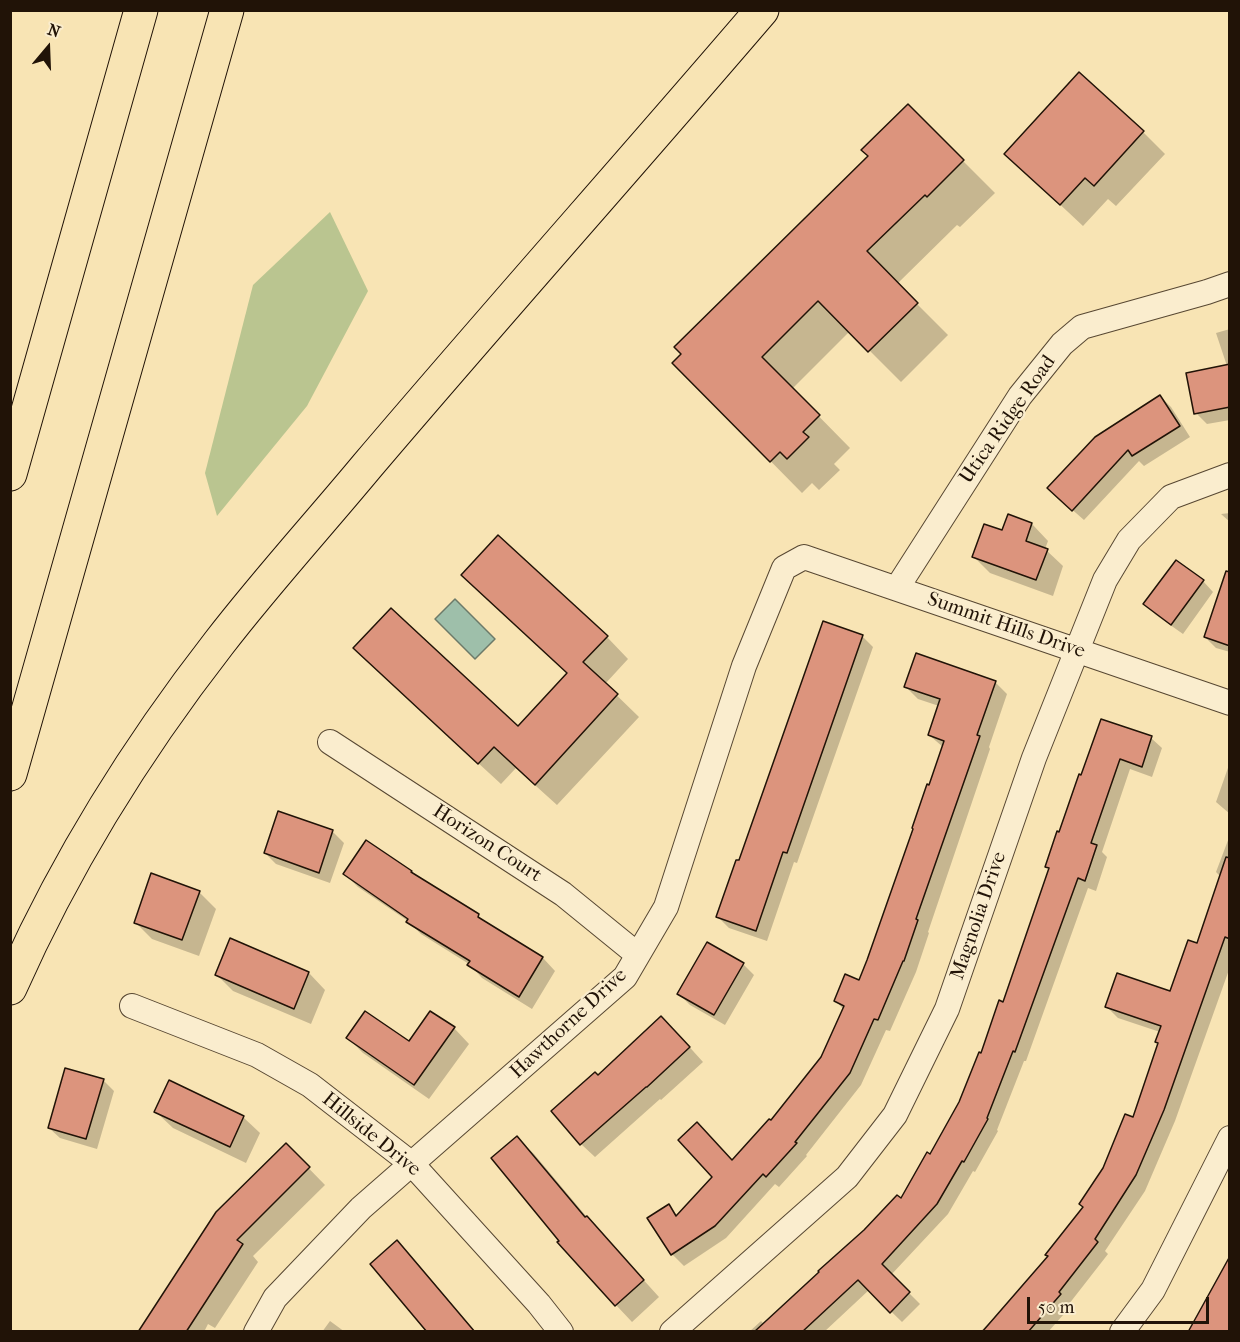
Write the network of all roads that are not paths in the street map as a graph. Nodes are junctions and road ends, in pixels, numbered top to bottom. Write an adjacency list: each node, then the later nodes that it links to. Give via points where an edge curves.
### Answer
1 (141, 10): 5 (highway)
2 (227, 10): 12 (highway)
3 (762, 10): 14 (highway, via 454,363 218,644 119,786 58,889)
4 (1230, 284): 8 (street, Utica Ridge Road, via 1082,327 1062,344 1020,396)
5 (10, 474)
6 (1230, 475): 9 (street, Magnolia Drive, via 1171,497 1129,540 1105,580)
7 (784, 568): 8 (street, Summit Hills Drive, via 804,557); 13 (street, Hawthorne Drive, via 744,666 666,906)
8 (897, 588): 9 (street, Summit Hills Drive)
9 (1077, 650): 10 (street, Summit Hills Drive); 20 (street, Magnolia Drive, via 1034,758 947,1009 895,1115 847,1176)
10 (1230, 703)
11 (330, 742): 13 (street, Horizon Court, via 563,894)
12 (10, 774)
13 (638, 955): 17 (street, Hawthorne Drive, via 625,977)
14 (10, 988)
15 (132, 1006): 17 (street, Hillside Drive, via 257,1055 310,1085)
16 (1230, 1138): 21 (street, via 1153,1290)
17 (412, 1164): 18 (street, Hawthorne Drive, via 361,1208 275,1298); 19 (street, Hillside Drive)
18 (256, 1332)
19 (561, 1332)
20 (672, 1332)
21 (1122, 1332)

